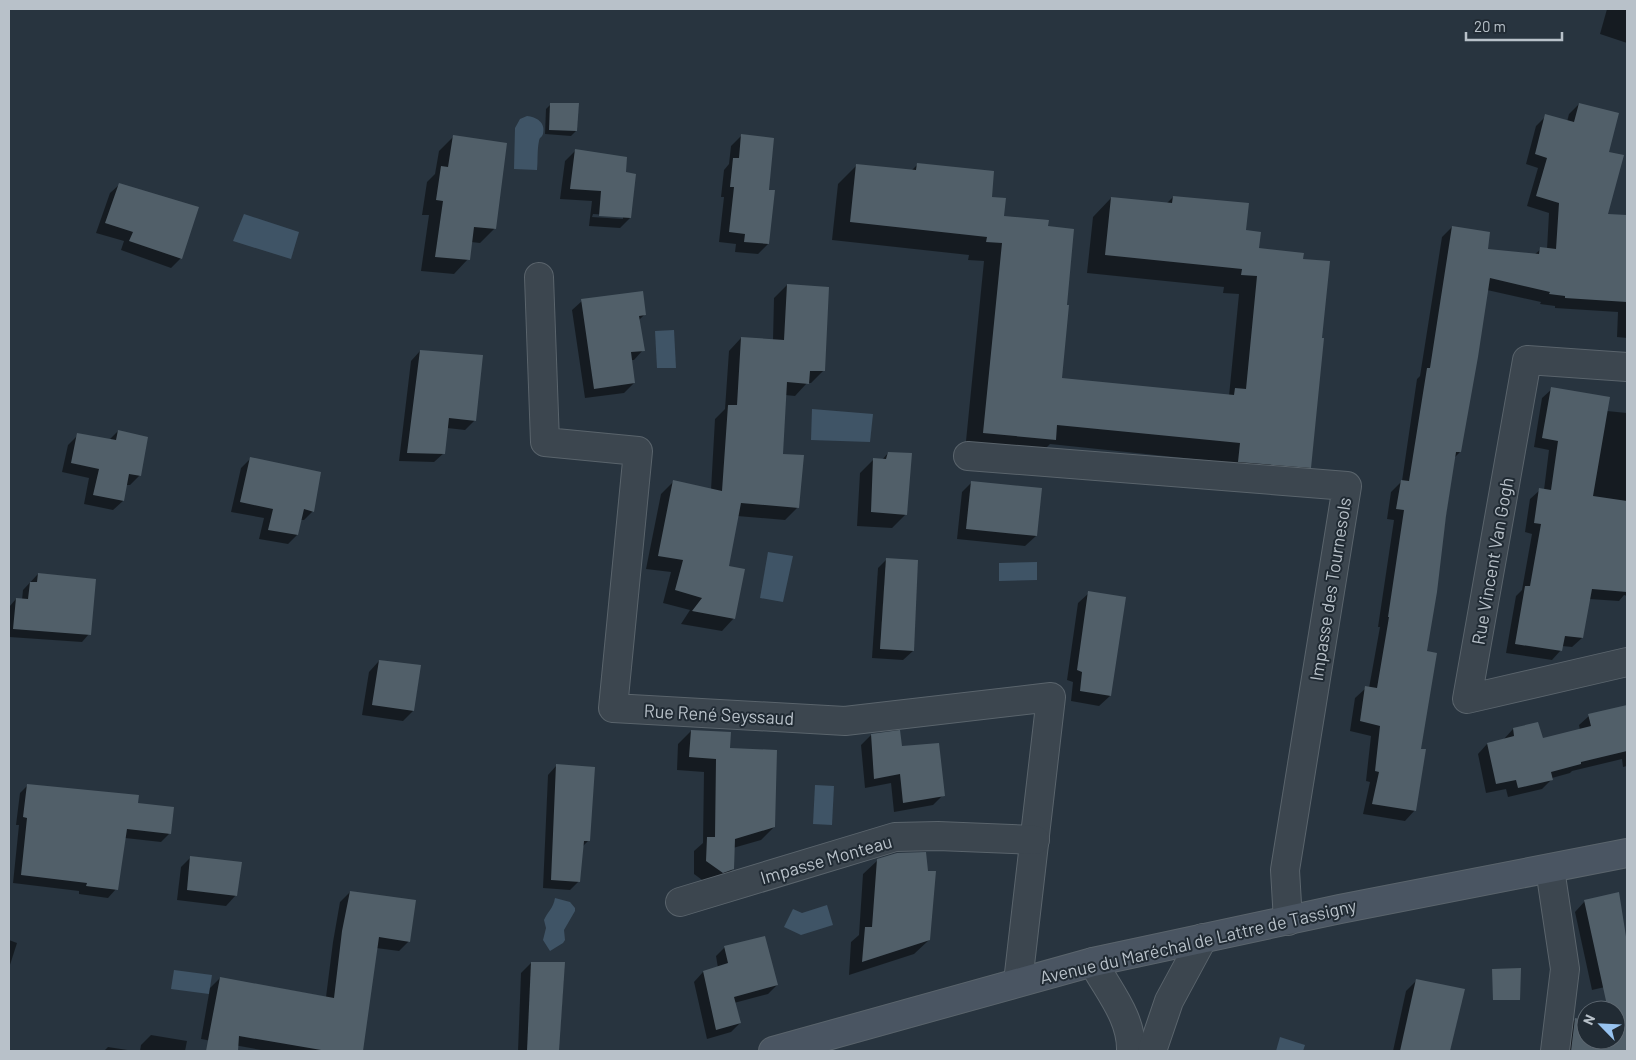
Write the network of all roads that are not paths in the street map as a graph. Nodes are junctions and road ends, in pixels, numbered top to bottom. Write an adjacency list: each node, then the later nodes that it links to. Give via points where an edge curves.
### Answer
1 (539, 277): 5 (street, Rue René Seyssaud, via 546,442 638,451 613,708 845,721 1051,697)
2 (1627, 368): 4 (street, Rue Vincent Van Gogh, via 1527,360 1467,698)
3 (968, 456): 9 (street, Impasse des Tournesols, via 1347,486 1285,870)
4 (1627, 662)
5 (1035, 840): 8 (street, Impasse Monteau, via 895,837); 12 (street, Rue René Seyssaud)
6 (1627, 853): 7 (main road, Avenue du Maréchal de Lattre de Tassigny)
7 (1550, 869): 9 (main road, Avenue du Maréchal de Lattre de Tassigny); 16 (street, via 1565,969)
8 (680, 902)
9 (1288, 921): 10 (main road, Avenue du Maréchal de Lattre de Tassigny)
10 (1203, 938): 11 (main road, Avenue du Maréchal de Lattre de Tassigny); 15 (street, via 1169,1001)
11 (1093, 962): 12 (main road, Avenue du Maréchal de Lattre de Tassigny); 14 (street, via 1125,1017)
12 (1018, 982): 13 (main road, Avenue du Maréchal de Lattre de Tassigny)
13 (773, 1051)
14 (1132, 1051)
15 (1152, 1051)
16 (1555, 1051)

